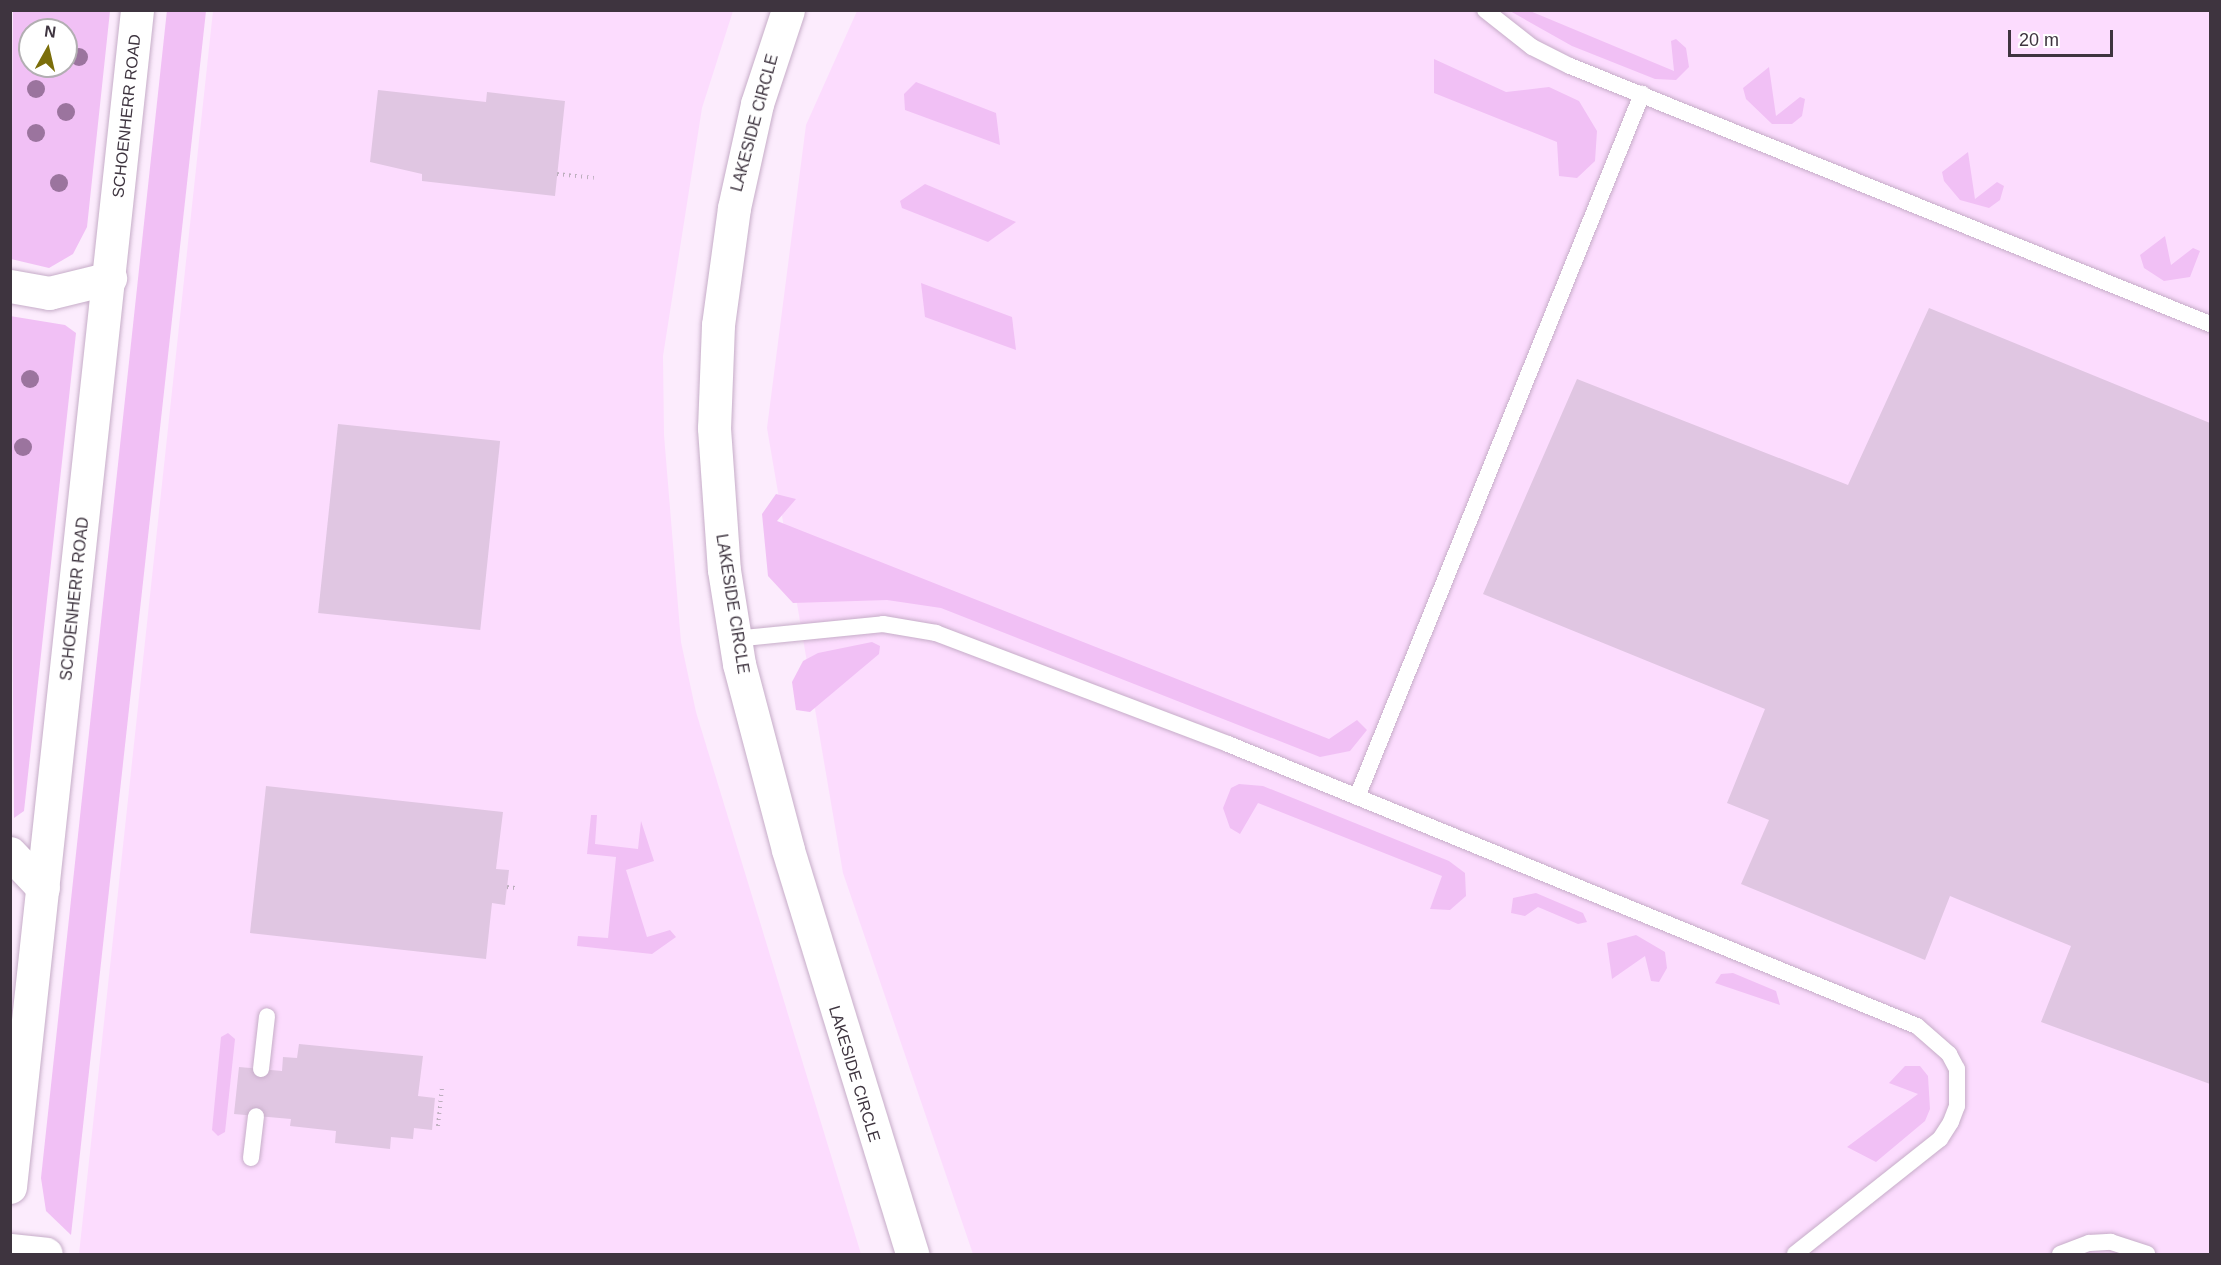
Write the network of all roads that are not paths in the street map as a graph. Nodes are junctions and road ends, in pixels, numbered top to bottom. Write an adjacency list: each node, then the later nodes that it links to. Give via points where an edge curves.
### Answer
1 (137, 10): 5 (main road, SCHOENHERR ROAD)
2 (788, 10): 8 (main road, LAKESIDE CIRCLE, via 757,104 734,208 717,336 715,479)
3 (1485, 10): 4 (lane, via 1532,47)
4 (1642, 94): 7 (lane); 9 (lane)
5 (110, 278): 6 (main road, via 49,293); 11 (main road, SCHOENHERR ROAD)
6 (10, 286)
7 (2211, 324)
8 (734, 639): 9 (lane, via 883,624 936,633); 19 (main road, LAKESIDE CIRCLE, via 841,1034)
9 (1357, 797): 20 (lane, via 1917,1026 1949,1054 1957,1070 1957,1106 1940,1139)
10 (10, 853): 11 (main road)
11 (42, 888): 16 (main road, SCHOENHERR ROAD)
12 (267, 1016): 13 (lane)
13 (261, 1069)
14 (256, 1116): 15 (lane)
15 (251, 1158)
16 (10, 1187)
17 (10, 1250): 18 (main road)
18 (46, 1254)
19 (912, 1254)
20 (1795, 1254)
21 (2060, 1254): 22 (lane, via 2089,1242 2111,1242)
22 (2147, 1254)

